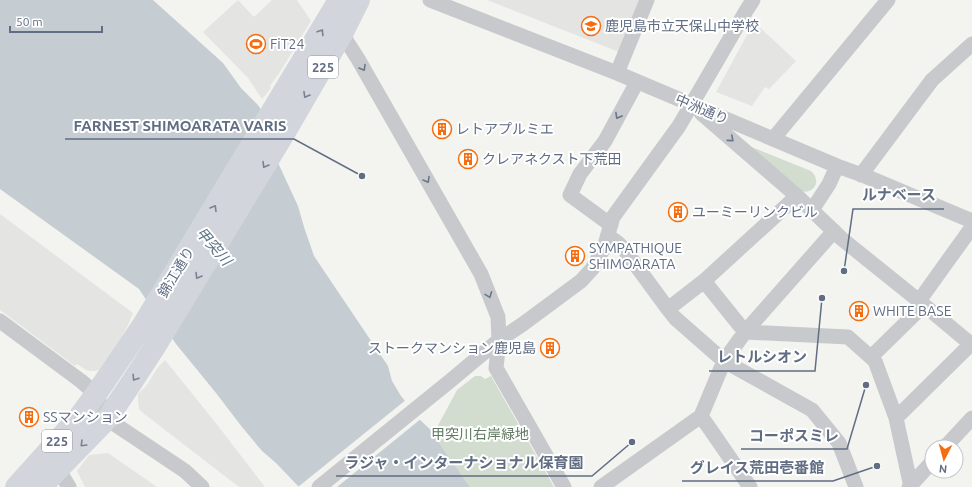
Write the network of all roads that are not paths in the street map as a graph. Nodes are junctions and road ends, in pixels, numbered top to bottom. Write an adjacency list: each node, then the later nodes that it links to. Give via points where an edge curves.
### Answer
1 (339, 0): 30 (highway, 錦江通り / 225, one-way to 1, via 143,326)
2 (359, 0): 7 (highway, 錦江通り / 225)
3 (430, 0): 9 (street, 中洲通り)
4 (647, 0): 9 (street)
5 (753, 0): 11 (street)
6 (888, 0): 12 (street)
7 (342, 34): 26 (street, one-way to 26, via 481,274 498,318); 34 (highway, 錦江通り / 225, one-way to 34, via 156,345)
8 (972, 44): 14 (street, via 932,80)
9 (617, 73): 10 (street, 中洲通り)
10 (637, 82): 11 (street, 中洲通り); 19 (street, one-way to 19, via 605,141 580,174 570,195)
11 (691, 105): 12 (street, 中洲通り); 15 (street, one-way to 15); 19 (street, via 674,133 613,217)
12 (773, 139): 13 (street, 中洲通り)
13 (837, 166): 14 (street, 中洲通り); 16 (street)
14 (861, 174): 17 (street, 中洲通り)
15 (798, 196): 16 (street); 21 (street)
16 (812, 210): 20 (street)
17 (972, 221)
18 (972, 227): 22 (street)
19 (609, 230): 23 (street); 26 (street, via 604,248 592,269 581,281)
20 (834, 232): 22 (street); 25 (street)
21 (704, 281): 23 (street); 25 (street)
22 (922, 303): 27 (street); 28 (street)
23 (668, 309): 29 (street)
24 (0, 321): 30 (street, via 81,380)
25 (745, 332): 28 (street, via 848,337); 29 (street)
26 (499, 340): 42 (street); 43 (street, via 496,368)
27 (971, 345): 32 (street)
28 (870, 357): 32 (street, via 874,361)
29 (724, 361): 31 (street); 46 (street, via 812,410 839,443)
30 (96, 394): 34 (street); 39 (highway, 錦江通り / 225, via 79,417)
31 (701, 416): 44 (street); 45 (street)
32 (896, 418): 38 (street)
33 (972, 418): 35 (street)
34 (107, 419): 37 (highway, 錦江通り / 225, one-way to 37); 41 (street, via 185,471)
35 (953, 439)
36 (924, 471): 38 (street)
37 (63, 478): 40 (highway, 錦江通り / 225)
38 (910, 486)
39 (16, 487)
40 (41, 487)
41 (202, 487)
42 (319, 487)
43 (564, 487)
44 (601, 487)
45 (750, 487)
46 (856, 487)

